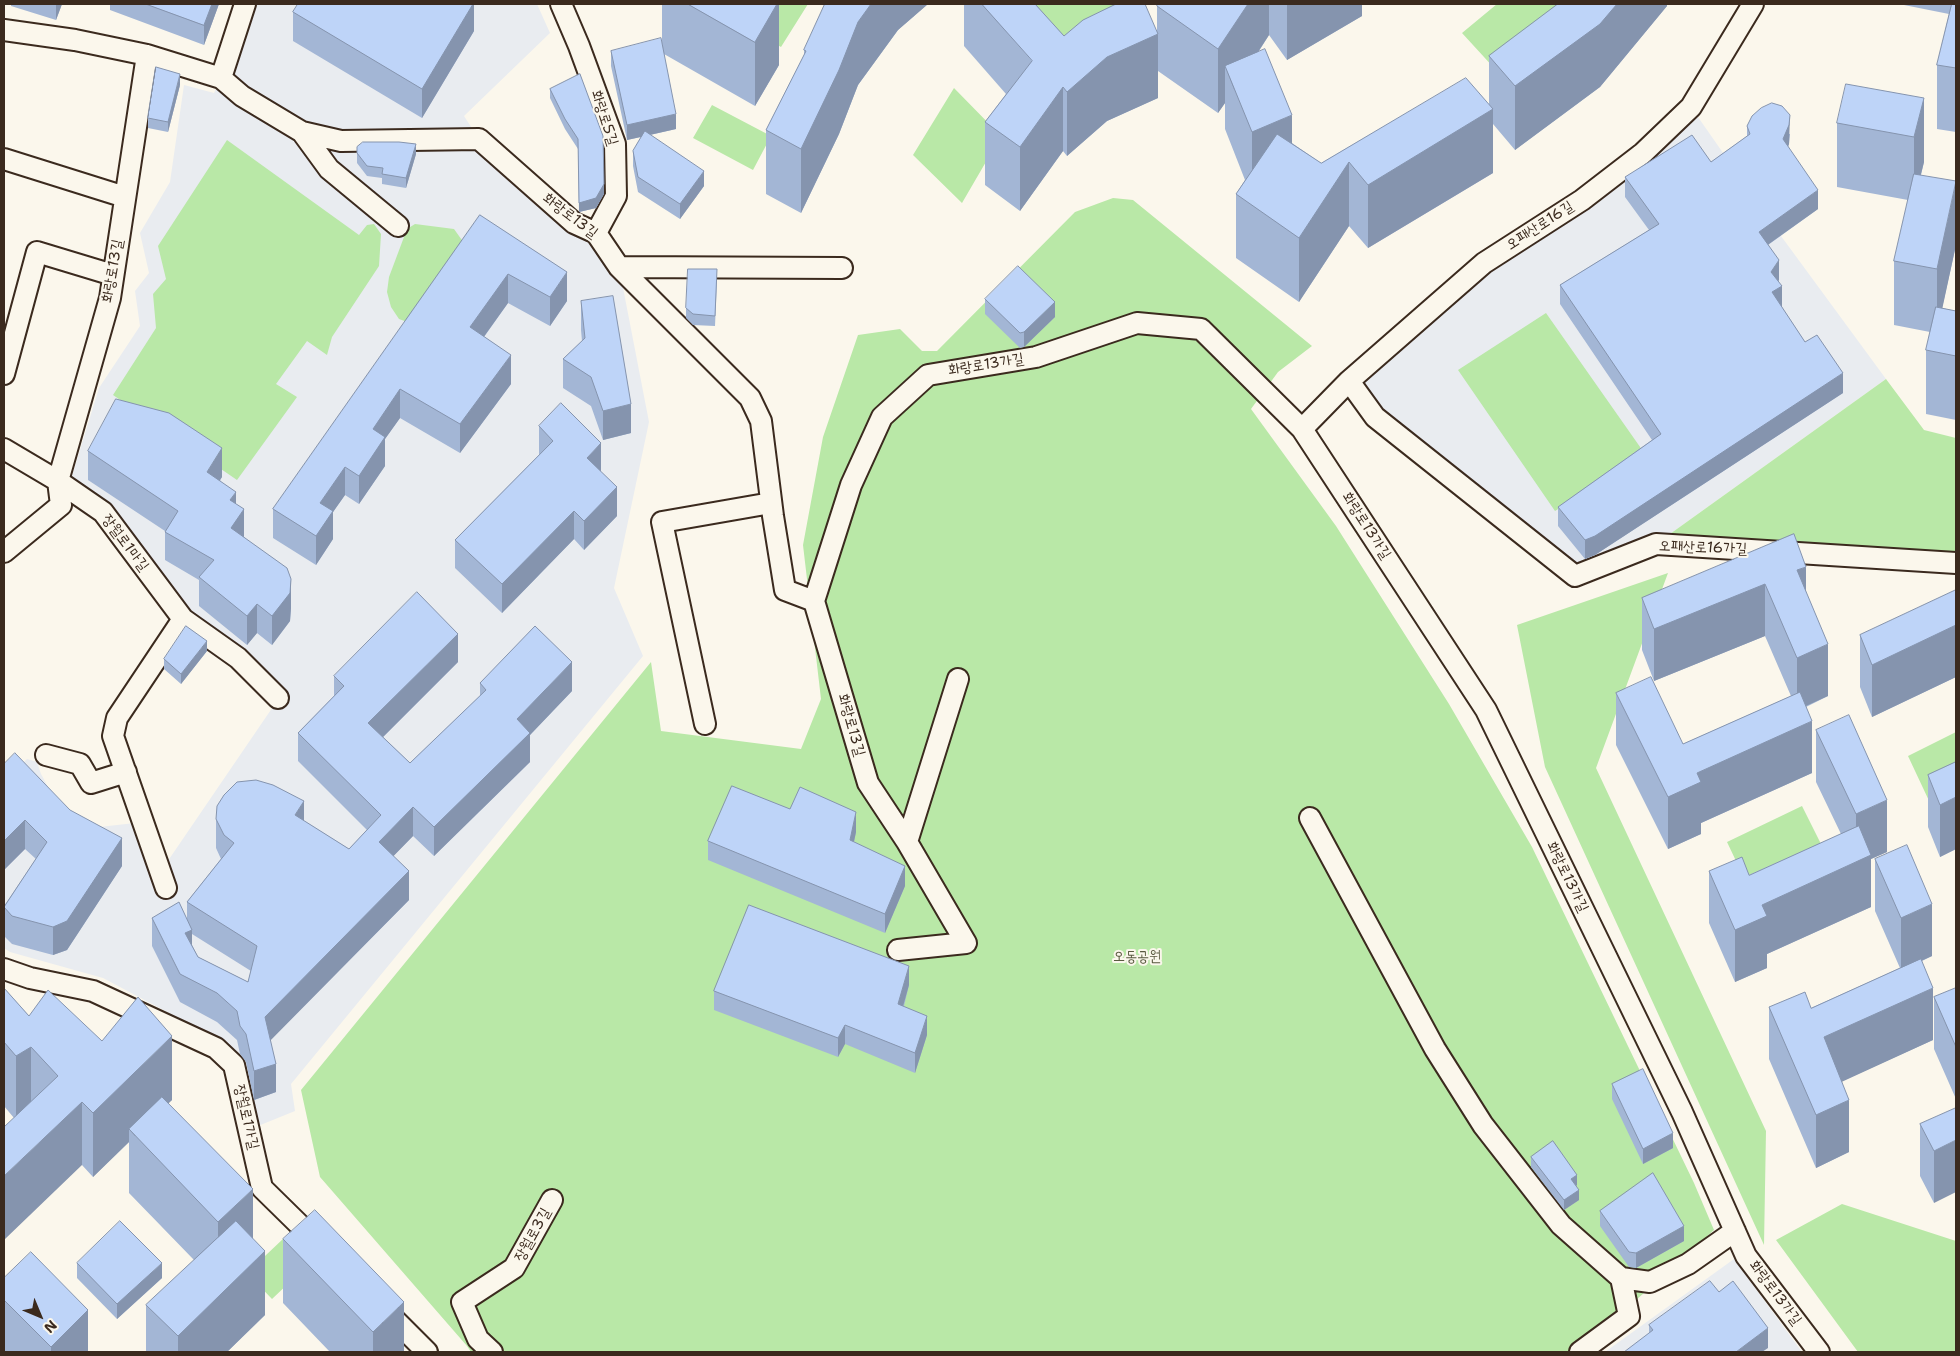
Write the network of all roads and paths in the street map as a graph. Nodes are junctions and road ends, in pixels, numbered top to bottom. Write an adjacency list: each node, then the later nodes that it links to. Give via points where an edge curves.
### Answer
1 (246, 4): 6 (street)
2 (561, 4): 13 (street, 화랑로5길, via 615,144 616,196)
3 (1753, 4): 18 (street, 오패산로16길, via 1691,107 1644,153 1582,200 1484,263)
4 (4, 30): 5 (street, 화랑로13길, via 74,40)
5 (147, 56): 6 (street, 화랑로13길); 11 (street, 화랑로13길)
6 (222, 78): 7 (street, 화랑로13길, via 242,96)
7 (302, 132): 8 (street, 화랑로13길); 10 (street)
8 (341, 142): 10 (street); 13 (street, 화랑로13길, via 479,139 574,223)
9 (4, 159): 11 (street)
10 (328, 168): 12 (street)
11 (125, 197): 16 (street, 화랑로13길)
12 (398, 226)
13 (596, 233): 14 (street, 화랑로13길)
14 (619, 267): 15 (street); 22 (street, 화랑로13길, via 750,398 761,421)
15 (842, 268)
16 (113, 276): 17 (street, via 37,252); 21 (street, 화랑로13길, via 110,298)
17 (4, 374)
18 (1349, 381): 19 (street, 오패산로16길); 24 (street, 오패산로16가길, via 1375,417 1575,576 1656,544)
19 (1302, 429): 25 (street, 화랑로13가길, via 1201,329 1137,323 1036,357 928,375 882,417 851,486); 38 (street, 화랑로13가길, via 1486,710 1682,1112)
20 (4, 450): 21 (street, 장월로1마길)
21 (58, 481): 23 (street, via 61,505); 26 (street, 장월로1마길, via 102,512)
22 (771, 503): 25 (street, 화랑로13길, via 785,590); 29 (street, via 662,522)
23 (4, 552)
24 (1956, 563)
25 (814, 601): 33 (street, 화랑로13길, via 868,783)
26 (183, 619): 28 (street, 장월로1마길, via 238,658); 31 (street, via 117,718 113,736)
27 (958, 679): 33 (street)
28 (278, 698)
29 (705, 724)
30 (46, 755): 31 (street, via 80,764 91,783)
31 (126, 772): 34 (street)
32 (1310, 818): 40 (street, via 1435,1049 1483,1125 1562,1225)
33 (907, 842): 35 (street, 화랑로13길, via 966,943)
34 (166, 888)
35 (898, 950)
36 (4, 969): 39 (street, 장월로1가길, via 93,991 216,1048 234,1065 262,1188)
37 (552, 1200): 43 (street, 장월로3길, via 514,1268 462,1302 478,1339)
38 (1735, 1231): 40 (street, via 1688,1264 1650,1282); 45 (street, 화랑로13가길, via 1746,1256)
39 (331, 1256)
40 (1621, 1278): 44 (street, via 1629,1316)
41 (372, 1298): 42 (street)
42 (427, 1352)
43 (492, 1352)
44 (1580, 1352)
45 (1819, 1352)

